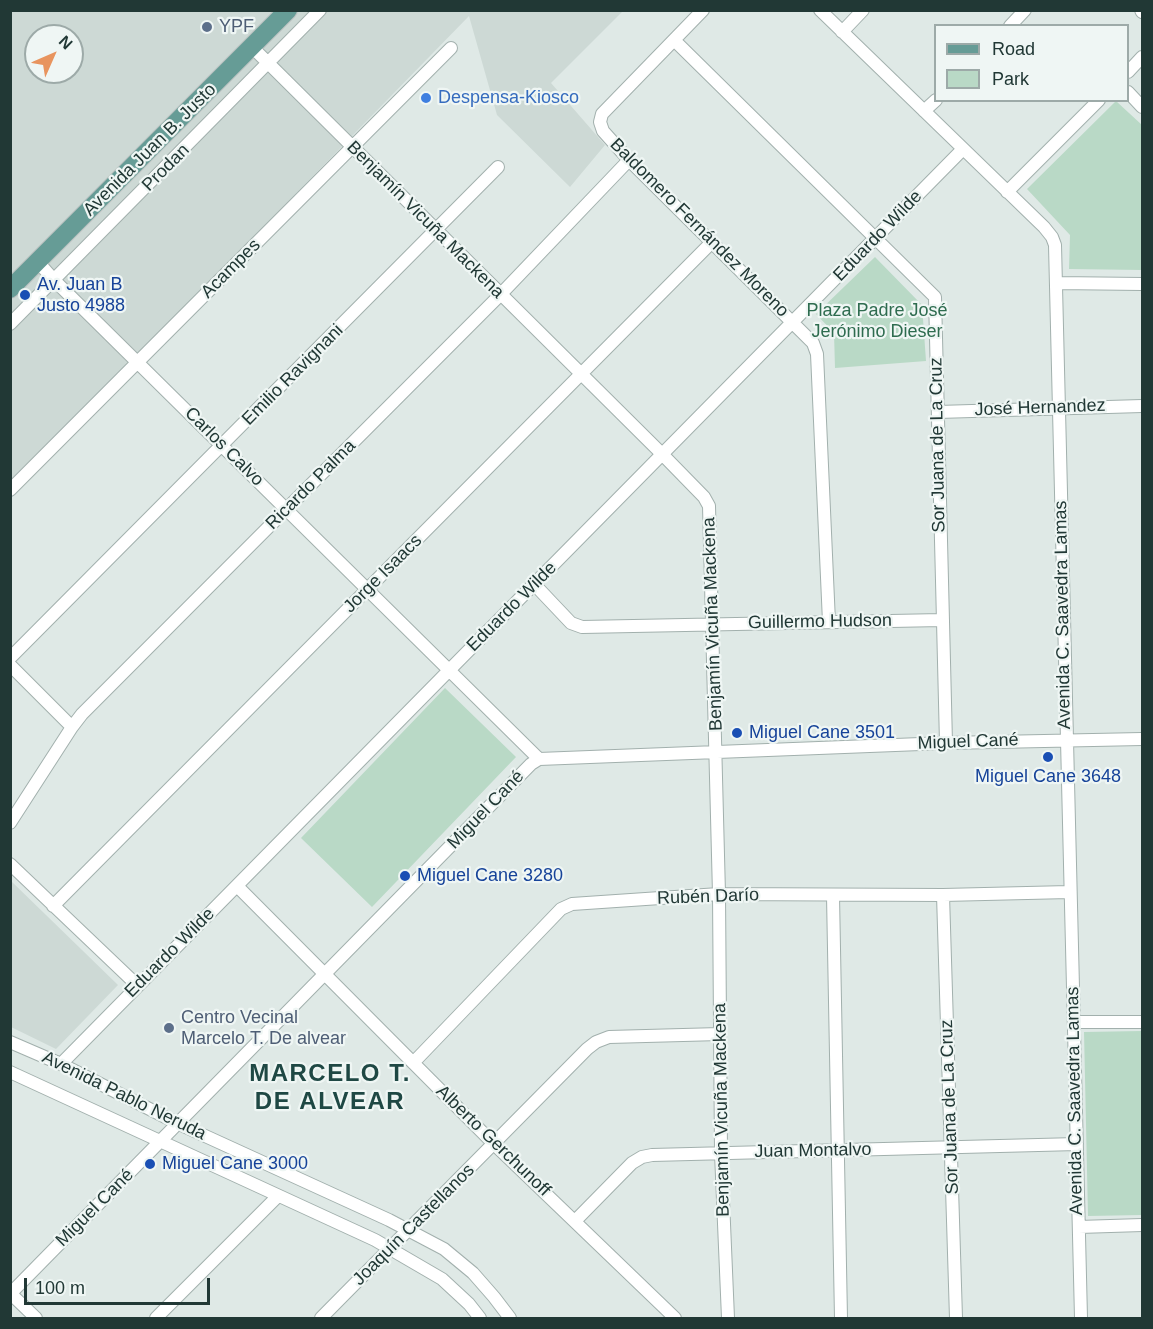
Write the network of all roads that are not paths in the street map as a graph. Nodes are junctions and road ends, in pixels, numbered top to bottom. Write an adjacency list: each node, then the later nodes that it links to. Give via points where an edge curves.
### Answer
1 (288, 10): 10 (main road, Avenida Juan B. Justo)
2 (320, 10): 13 (street, Prodan)
3 (703, 10): 9 (street)
4 (820, 10): 8 (street, Avenida C. Saavedra Lamas)
5 (864, 10): 8 (street)
6 (1025, 10): 7 (street)
7 (1012, 24)
8 (842, 32): 19 (street, Avenida C. Saavedra Lamas)
9 (674, 40): 22 (street, Baldomero Fernández Moreno, via 602,114 603,131); 26 (street, Sor Juana de La Cruz)
10 (252, 47): 13 (street, Benjamín Vicuña Mackena); 28 (main road, Avenida Juan B. Justo)
11 (451, 48): 20 (street, Acampes)
12 (1143, 57): 14 (street)
13 (268, 65): 20 (street, Benjamín Vicuña Mackena); 29 (street, Prodan)
14 (1129, 71)
15 (1129, 93): 18 (street)
16 (934, 102): 19 (street)
17 (1097, 102): 24 (street)
18 (1143, 107)
19 (924, 111): 21 (street, Avenida C. Saavedra Lamas)
20 (352, 147): 25 (street, Benjamín Vicuña Mackena); 36 (street, Acampes)
21 (962, 150): 24 (street, Avenida C. Saavedra Lamas); 26 (street, Eduardo Wilde)
22 (629, 160): 27 (street, Baldomero Fernández Moreno); 33 (street, Ricardo Palma)
23 (498, 167): 25 (street, Emilio Ravignani)
24 (1007, 192): 30 (street, Avenida C. Saavedra Lamas, via 1052,237)
25 (436, 231): 33 (street, Benjamín Vicuña Mackena); 41 (street, Emilio Ravignani)
26 (876, 240): 34 (street, Eduardo Wilde); 40 (street, Sor Juana de La Cruz, via 935,297)
27 (712, 242): 34 (street, Baldomero Fernández Moreno); 37 (street, Jorge Isaacs)
28 (38, 262): 29 (street, Carlos Calvo); 32 (main road, Avenida Juan B. Justo)
29 (54, 280): 35 (street, Prodan); 36 (street, Carlos Calvo)
30 (1057, 283): 31 (street); 39 (street, Avenida C. Saavedra Lamas)
31 (1143, 284)
32 (10, 289)
33 (500, 295): 37 (street, Benjamín Vicuña Mackena); 44 (street, Ricardo Palma)
34 (794, 322): 42 (street, Eduardo Wilde); 48 (street, Baldomero Fernández Moreno, via 813,343 817,354)
35 (10, 324)
36 (138, 362): 41 (street, Carlos Calvo); 43 (street, Acampes)
37 (580, 375): 42 (street, Benjamín Vicuña Mackena); 46 (street, Jorge Isaacs)
38 (1143, 406): 39 (street, José Hernandez)
39 (1059, 407): 40 (street, José Hernandez); 54 (street, Avenida C. Saavedra Lamas)
40 (938, 412): 47 (street, Sor Juana de La Cruz)
41 (222, 446): 44 (street, Carlos Calvo); 50 (street, Emilio Ravignani)
42 (662, 454): 45 (street, Eduardo Wilde); 49 (street, Benjamín Vicuña Mackena, via 709,506)
43 (10, 490)
44 (286, 509): 46 (street, Carlos Calvo); 53 (street, Ricardo Palma)
45 (535, 585): 49 (street, Guillermo Hudson, via 576,626); 52 (street, Eduardo Wilde)
46 (367, 589): 52 (street, Carlos Calvo); 66 (street, Jorge Isaacs)
47 (942, 620): 48 (street, Guillermo Hudson); 56 (street, Sor Juana de La Cruz)
48 (829, 622): 49 (street, Guillermo Hudson)
49 (713, 623): 57 (street, Benjamín Vicuña Mackena)
50 (10, 658)
51 (10, 665): 53 (street)
52 (448, 671): 58 (street, Carlos Calvo); 61 (street, Eduardo Wilde)
53 (72, 727): 59 (street, Ricardo Palma)
54 (1066, 739): 55 (street, Miguel Cané); 56 (street, Miguel Cané); 62 (street, Avenida C. Saavedra Lamas)
55 (1143, 739)
56 (946, 743): 57 (street, Miguel Cané)
57 (717, 751): 58 (street, Miguel Cané); 63 (street, Benjamín Vicuña Mackena)
58 (539, 759): 67 (street, Miguel Cané)
59 (10, 823)
60 (10, 864): 66 (street)
61 (237, 886): 67 (street, Alberto Gerchunoff); 68 (street, Eduardo Wilde)
62 (1070, 892): 64 (street, Rubén Darío); 69 (street, Avenida C. Saavedra Lamas)
63 (719, 894): 65 (street, Rubén Darío); 71 (street, Benjamín Vicuña Mackena); 73 (street, Rubén Darío, via 567,905)
64 (943, 895): 65 (street, Rubén Darío); 80 (street, Sor Juana de La Cruz)
65 (833, 896): 81 (street)
66 (53, 906): 68 (street)
67 (325, 975): 73 (street, Alberto Gerchunoff); 76 (street, Miguel Cané)
68 (138, 987): 74 (street, Eduardo Wilde)
69 (1074, 1022): 70 (street); 79 (street, Avenida C. Saavedra Lamas)
70 (1143, 1022)
71 (720, 1034): 78 (street, Joaquín Castellanos, via 609,1037 596,1042); 82 (street, Benjamín Vicuña Mackena)
72 (10, 1042): 74 (street, Avenida Pablo Neruda)
73 (413, 1063): 78 (street, Alberto Gerchunoff)
74 (61, 1065): 76 (street, Avenida Pablo Neruda)
75 (10, 1072): 77 (street, Avenida Pablo Neruda)
76 (178, 1124): 77 (street, Miguel Cané); 87 (street, Avenida Pablo Neruda)
77 (162, 1141): 83 (street, Avenida Pablo Neruda); 89 (street, Miguel Cané)
78 (494, 1144): 84 (street, Alberto Gerchunoff); 87 (street, Joaquín Castellanos)
79 (1077, 1144): 80 (street, Juan Montalvo); 86 (street, Avenida C. Saavedra Lamas)
80 (952, 1148): 81 (street, Juan Montalvo); 98 (street, Sor Juana de La Cruz)
81 (838, 1150): 82 (street, Juan Montalvo); 97 (street)
82 (721, 1153): 84 (street, Juan Montalvo, via 642,1157); 96 (street, Benjamín Vicuña Mackena)
83 (278, 1196): 88 (street, Avenida Pablo Neruda); 91 (street)
84 (575, 1221): 95 (street, Alberto Gerchunoff)
85 (1143, 1225): 86 (street)
86 (1078, 1227): 99 (street, Avenida C. Saavedra Lamas)
87 (410, 1231): 88 (street, Joaquín Castellanos); 94 (street, Avenida Pablo Neruda, via 444,1249 473,1273)
88 (392, 1249): 92 (street, Joaquín Castellanos); 93 (street, Avenida Pablo Neruda, via 442,1279)
89 (11, 1293): 90 (street)
90 (36, 1318)
91 (156, 1318)
92 (321, 1318)
93 (480, 1318)
94 (510, 1318)
95 (675, 1318)
96 (728, 1318)
97 (841, 1318)
98 (956, 1318)
99 (1081, 1318)

